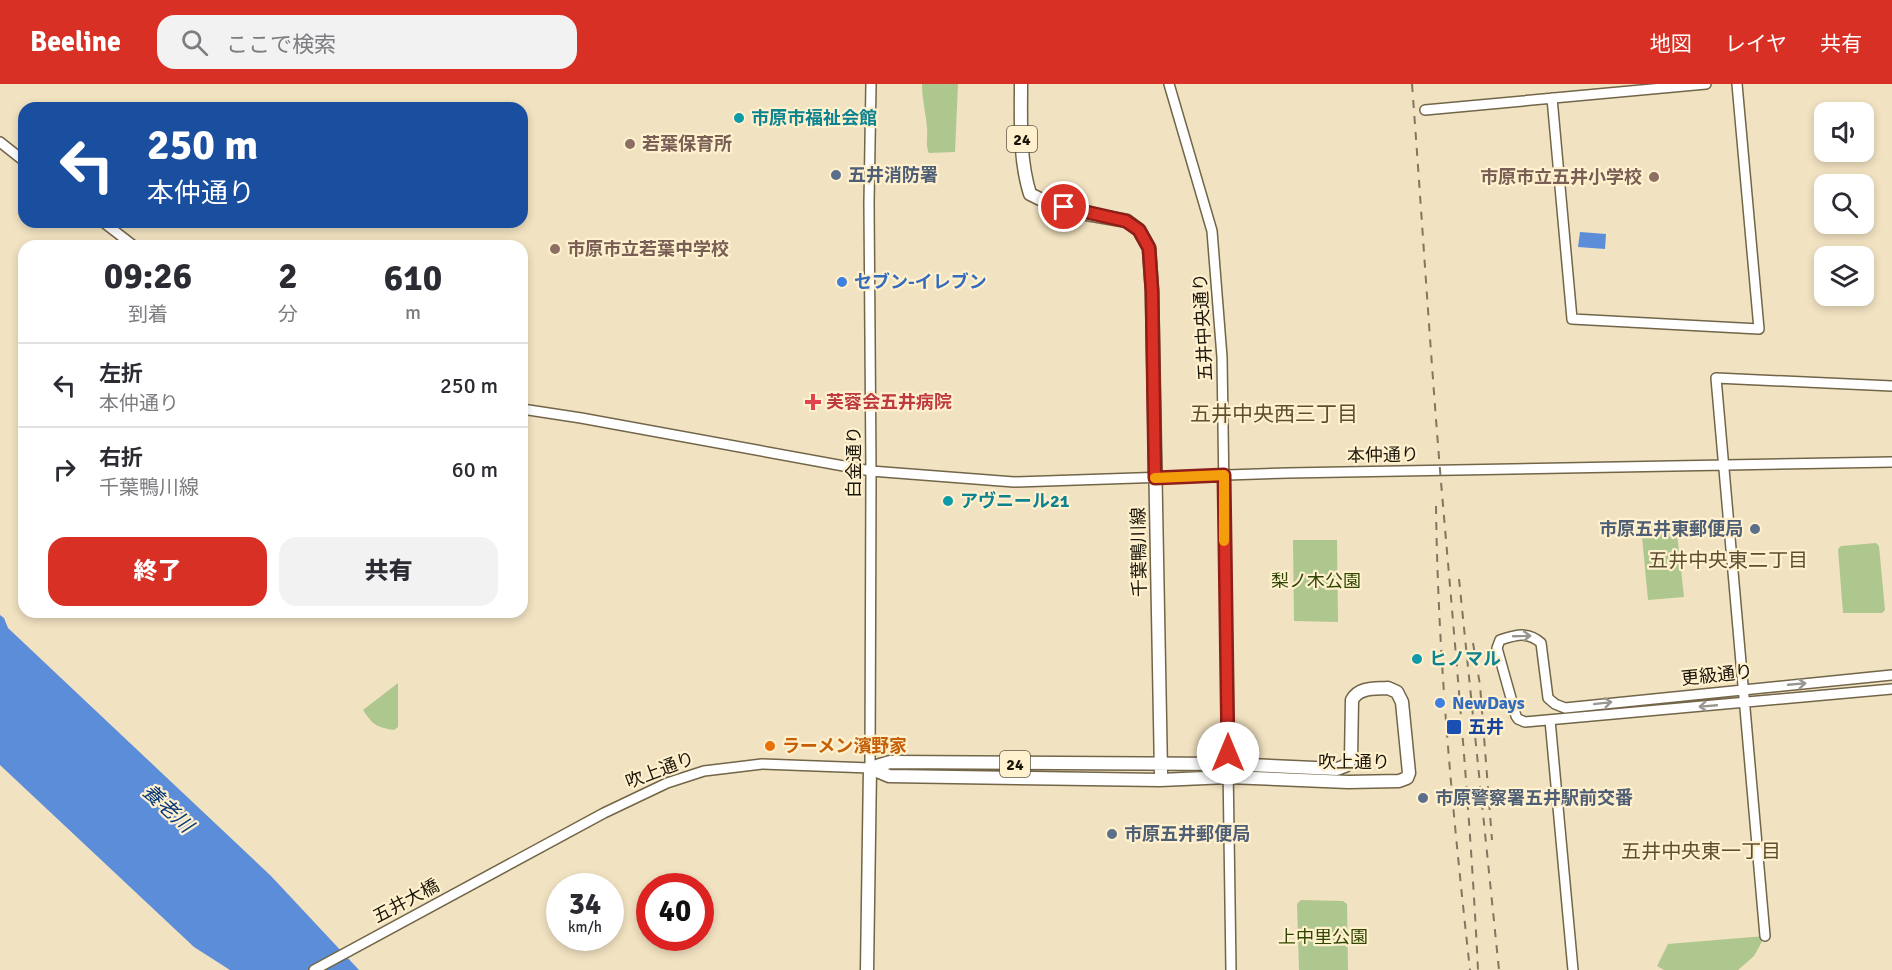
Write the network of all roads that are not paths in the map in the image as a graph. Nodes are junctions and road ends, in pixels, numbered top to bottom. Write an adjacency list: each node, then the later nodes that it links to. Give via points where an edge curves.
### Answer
1 (871, 84): 16 (street, 白金通り)
2 (1021, 84): 18 (main road, 千葉鴨川線 / 24, via 1024,177 1030,194 1082,213 1126,221 1139,230 1149,248)
3 (1169, 84): 17 (street, 五井中央通り, via 1212,231 1222,357)
4 (1706, 84): 6 (street)
5 (1737, 84): 6 (street, via 1759,328 1572,319)
6 (1552, 99): 7 (street)
7 (1425, 110)
8 (0, 142): 9 (street)
9 (18, 156)
10 (111, 228): 11 (street)
11 (126, 240)
12 (1892, 386): 15 (street, via 1716,378)
13 (528, 410): 16 (street, 本仲通り)
14 (1892, 462): 15 (street, 本仲通り)
15 (1723, 465): 17 (street, 本仲通り); 20 (street)
16 (874, 471): 18 (street, 本仲通り, via 1014,482); 26 (street, 白金通り)
17 (1224, 475): 18 (street, 本仲通り); 24 (street, 五井中央通り)
18 (1155, 478): 25 (main road, 千葉鴨川線 / 24)
19 (1892, 675): 20 (street, 更級通り, one-way to 19)
20 (1744, 689): 22 (street); 23 (street, 更級通り, one-way to 20, via 1525,722 1515,716 1497,648 1500,640 1522,635 1541,643 1548,698 1565,708)
21 (1892, 689): 22 (street, 更級通り)
22 (1745, 702): 23 (street, 更級通り, one-way to 23); 30 (street)
23 (1550, 720): 34 (street)
24 (1228, 764): 25 (main road, 吹上通り); 27 (street, 五井中央通り); 27 (main road, 吹上通り, via 1341,768 1351,759 1354,695 1388,688 1400,696 1409,773 1403,780)
25 (1162, 765): 26 (main road, 吹上通り / 24, via 890,762); 28 (main road, 千葉鴨川線 / 24)
26 (870, 768): 28 (main road, 吹上通り / 24, via 890,776); 29 (street, 吹上通り, via 762,764 686,776 604,813); 32 (main road)
27 (1228, 777): 28 (main road, 吹上通り); 33 (street, 五井中央通り)
28 (1160, 780)
29 (515, 862): 31 (street, 五井大橋)
30 (1766, 936)
31 (314, 970)
32 (867, 970)
33 (1231, 970)
34 (1573, 970)

